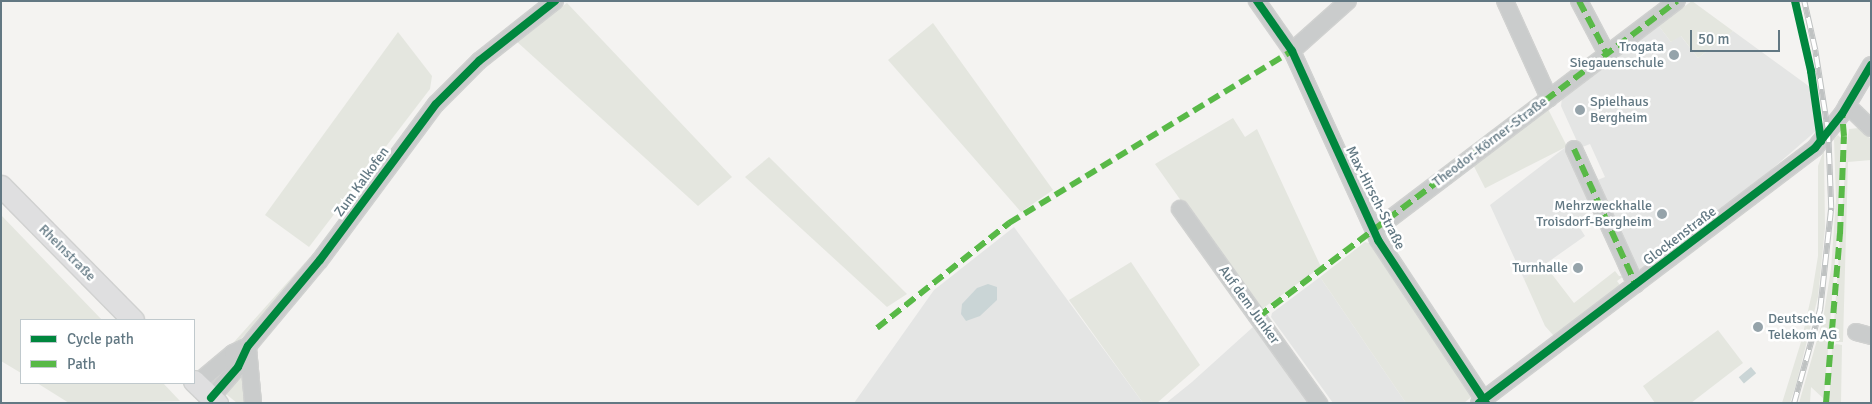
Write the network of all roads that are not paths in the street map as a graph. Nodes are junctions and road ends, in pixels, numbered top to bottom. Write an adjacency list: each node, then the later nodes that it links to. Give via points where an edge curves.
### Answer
1 (555, 1): 19 (street, Zum Kalkofen, via 479,61 436,104 320,260)
2 (1257, 1): 7 (street, Max-Hirsch-Straße)
3 (1348, 1): 7 (street)
4 (1505, 1): 10 (street)
5 (1579, 1): 8 (street)
6 (1677, 1): 8 (street, Theodor-Körner-Straße)
7 (1292, 51): 16 (street, Max-Hirsch-Straße)
8 (1607, 54): 10 (street, Theodor-Körner-Straße)
9 (1871, 65): 11 (street, Glockenstraße)
10 (1549, 98): 16 (street, Theodor-Körner-Straße)
11 (1847, 104): 12 (street); 17 (street, Glockenstraße, via 1815,148)
12 (1871, 128)
13 (1574, 149): 17 (street)
14 (1, 186): 18 (main road, Rheinstraße)
15 (1180, 209): 23 (street, Auf dem Junker)
16 (1374, 231): 21 (street, Max-Hirsch-Straße)
17 (1636, 285): 21 (street, Glockenstraße)
18 (133, 319)
19 (248, 346): 20 (street, Zum Kalkofen, via 233,353); 22 (street)
20 (204, 391)
21 (1483, 402)
22 (253, 403)
23 (1319, 403)

